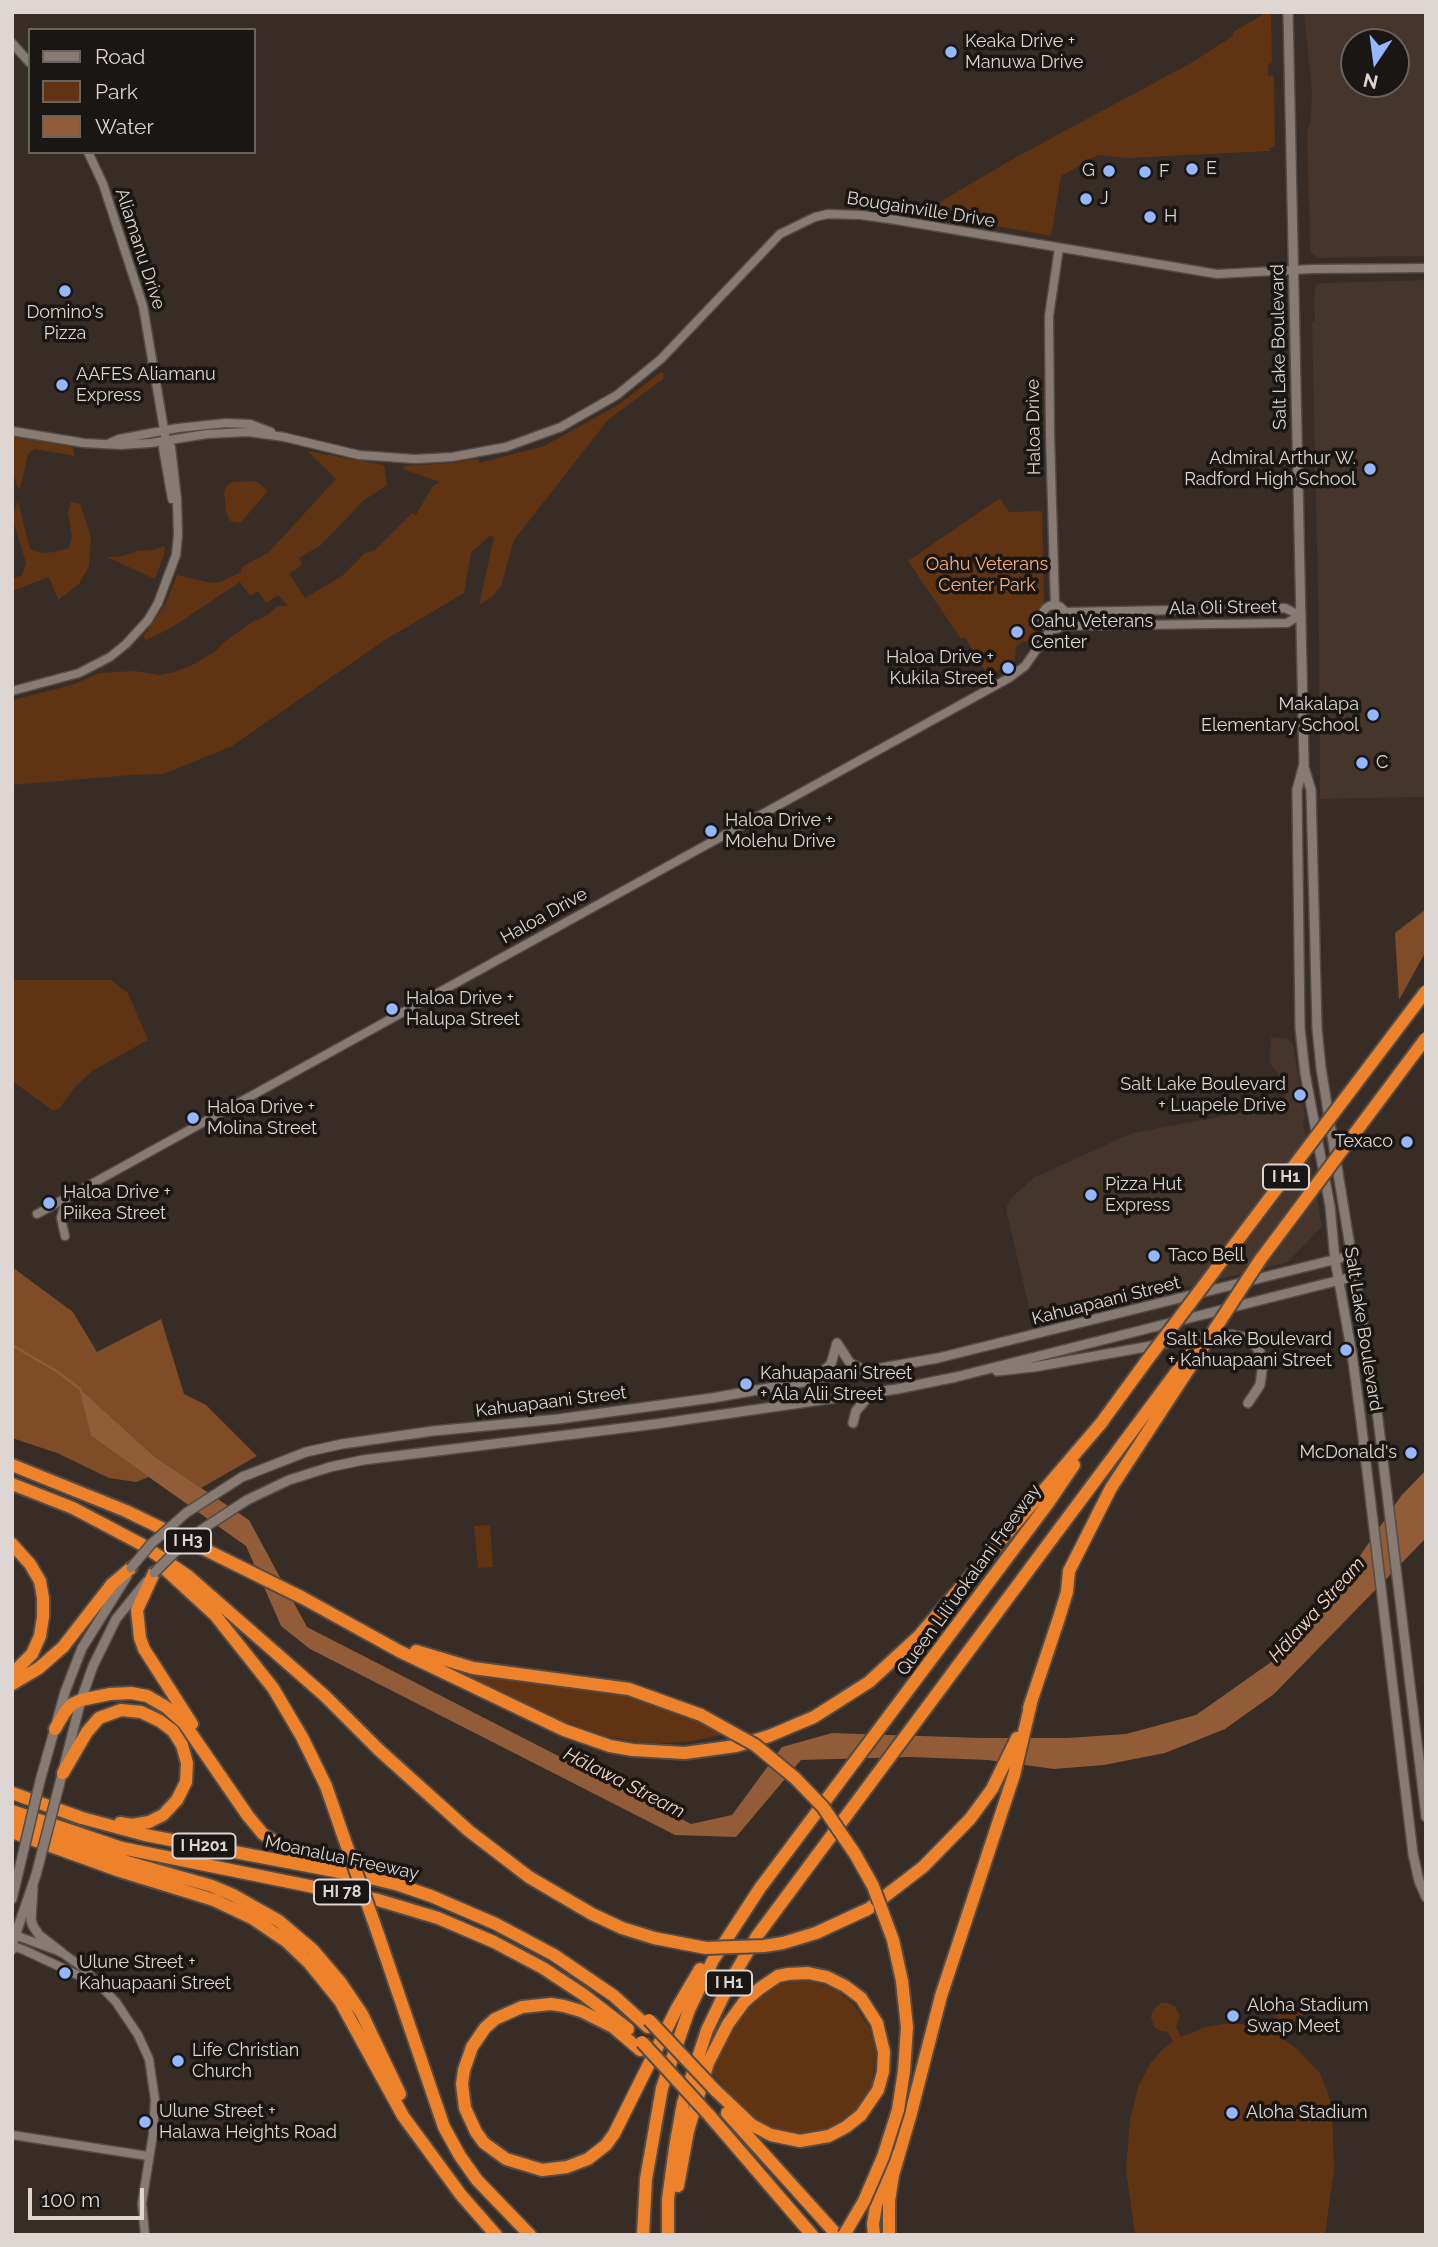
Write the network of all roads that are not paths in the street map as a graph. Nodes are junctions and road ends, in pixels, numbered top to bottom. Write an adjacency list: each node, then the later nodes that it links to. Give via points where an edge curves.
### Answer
1 (1288, 12): 7 (main road, Salt Lake Boulevard)
2 (12, 43): 3 (street)
3 (28, 61)
4 (89, 154): 9 (street, Aliamanu Drive, via 144,306)
5 (1059, 248): 7 (street, Bougainville Drive, via 1217,274); 10 (street, Bougainville Drive, via 842,213 815,217 771,242 645,373 617,395 582,417 523,442 468,455 415,459 359,455); 13 (street, Haloa Drive, via 1049,316)
6 (1426, 268): 7 (street, Bougainville Drive)
7 (1293, 270): 15 (main road, Salt Lake Boulevard)
8 (12, 431): 12 (street)
9 (164, 431): 10 (street, via 250,424); 11 (street, Aliamanu Drive); 12 (street)
10 (284, 437): 11 (street, via 226,432)
11 (166, 441): 12 (street); 18 (street, Aliamanu Drive, via 171,447 178,535 171,573 158,603 138,632 110,657 79,673)
12 (110, 443)
13 (1055, 606): 14 (street); 17 (street, via 1042,617)
14 (1064, 612): 15 (street, Ala Oli Street, via 1285,608); 16 (street)
15 (1300, 616): 16 (street, Ala Oli Street, via 1287,623); 19 (main road, Salt Lake Boulevard)
16 (1062, 626): 17 (street)
17 (1051, 629): 22 (street, Haloa Drive, via 1025,666 1009,678)
18 (12, 691)
19 (1304, 764): 25 (main road, Salt Lake Boulevard, via 1311,790 1317,1028); 27 (main road, Salt Lake Boulevard, via 1297,790 1300,1028)
20 (1426, 991): 35 (highway, Queen Liliʻuokalani Freeway / I H1, bridge)
21 (1426, 1038): 26 (highway, I H1, bridge)
22 (66, 1199): 23 (street, Haloa Drive); 24 (street, via 61,1219)
23 (37, 1214)
24 (65, 1236)
25 (1353, 1255): 27 (main road, Kahuapaani Street); 28 (main road, Salt Lake Boulevard)
26 (1260, 1260): 49 (highway, bridge, via 1111,1488 1069,1571 1059,1618); 79 (highway, I H1, bridge, via 757,1936 707,2030 683,2104 668,2199)
27 (1335, 1260): 29 (main road, Salt Lake Boulevard); 30 (main road, Kahuapaani Street, via 952,1355)
28 (1356, 1276): 29 (main road, Kahuapaani Street); 55 (main road, Salt Lake Boulevard)
29 (1338, 1280): 31 (main road, Kahuapaani Street); 62 (main road, Salt Lake Boulevard, via 1374,1522 1413,1854)
30 (867, 1370): 32 (main road, Kahuapaani Street); 32 (main road, via 850,1363 836,1343 831,1364)
31 (956, 1377): 33 (main road, Kahuapaani Street); 34 (main road, via 1234,1335 1253,1343 1263,1363 1260,1385)
32 (810, 1382): 42 (main road, Kahuapaani Street, bridge, via 306,1452 242,1477 186,1513)
33 (878, 1391): 36 (main road, via 861,1404); 43 (main road, Kahuapaani Street, bridge, via 330,1467 247,1500 201,1530)
34 (1248, 1402)
35 (1103, 1421): 44 (highway, via 919,1636 885,1669 814,1717 769,1736 685,1753 621,1748 587,1739 399,1651); 64 (highway, Queen Liliʻuokalani Freeway / I H1, via 1049,1502)
36 (853, 1423)
37 (12, 1457): 40 (highway)
38 (12, 1465): 40 (highway, I H3)
39 (13, 1484): 49 (highway, bridge, via 74,1508 188,1576 326,1696 469,1831 529,1877 622,1928 673,1944 764,1946 800,1939 868,1909 940,1852 970,1819); 77 (highway, bridge, via 92,1522 165,1569 215,1615 257,1665 288,1711 326,1786 444,2127 477,2180)
40 (126, 1511): 44 (highway, I H3)
41 (12, 1544): 45 (highway, via 40,1581 43,1598 40,1636 32,1654)
42 (131, 1569): 46 (highway, via 112,1584 64,1647); 48 (main road, Kahuapaani Street, via 82,1648)
43 (154, 1573): 47 (main road, Kahuapaani Street, via 116,1619); 50 (highway, via 137,1610 140,1638)
44 (345, 1620): 71 (highway, bridge, via 424,1654 473,1668 629,1689 701,1715 755,1745 795,1778 823,1807 855,1854 873,1886 892,1940 906,2015)
45 (12, 1674)
46 (12, 1684)
47 (79, 1706): 48 (highway, via 72,1704); 50 (highway, via 110,1694 146,1696 184,1723); 51 (main road)
48 (55, 1729): 58 (main road, Kahuapaani Street, bridge)
49 (1022, 1732): 84 (highway, via 1014,1775 941,1996 893,2175)
50 (214, 1769): 60 (highway, via 255,1825 274,1841 309,1858)
51 (61, 1779): 52 (highway, via 99,1718 121,1710 141,1712 173,1731 187,1763 186,1782 177,1800 163,1815 132,1825 96,1818); 61 (main road, bridge)
52 (12, 1788)
53 (12, 1793): 60 (highway, Moanalua Freeway / I H201, via 145,1835)
54 (12, 1811): 69 (highway, Moanalua Freeway / HI 78, via 122,1848 379,1900 438,1918 543,1968 604,2009)
55 (1426, 1817)
56 (12, 1820): 74 (highway, via 127,1862 212,1886 260,1909 297,1935 353,1999)
57 (12, 1832): 74 (highway, via 214,1900 286,1941 344,2006 403,2116)
58 (19, 1870): 59 (main road); 63 (main road, Kahuapaani Street)
59 (12, 1884)
60 (399, 1885): 70 (highway, Moanalua Freeway / I H201, bridge, via 526,1938 584,1974 648,2024)
61 (33, 1888): 65 (main road); 67 (main road, via 33,1926)
62 (1426, 1897)
63 (12, 1899)
64 (742, 1913): 69 (highway, via 686,1991 614,2134 589,2159 542,2170 506,2160 484,2143 465,2108 462,2084 472,2047 485,2028 522,2007 551,2004 581,2011); 78 (highway, Queen Liliʻuokalani Freeway / I H1, via 702,1982 662,2088 646,2179)
65 (14, 1935): 66 (main road); 67 (street)
66 (13, 1947): 68 (street)
67 (61, 1952): 68 (street)
68 (103, 1987): 73 (street, via 124,2012 149,2059 155,2111)
69 (641, 2046): 80 (highway)
70 (714, 2093): 79 (highway, via 771,2135 800,2141 829,2136 861,2115 878,2090 884,2062 877,2023 861,1998 845,1986 807,1973 778,1976 744,2002 708,2063 688,2131); 81 (highway)
71 (898, 2110): 82 (highway, bridge, via 864,2202); 83 (highway, bridge, via 876,2206)
72 (12, 2136): 73 (street)
73 (148, 2156): 75 (street, via 142,2203)
74 (445, 2172): 76 (highway)
75 (145, 2235)
76 (496, 2235)
77 (530, 2235)
78 (643, 2235)
79 (670, 2235)
80 (812, 2235)
81 (837, 2235)
82 (844, 2235)
83 (874, 2235)
84 (889, 2235)

